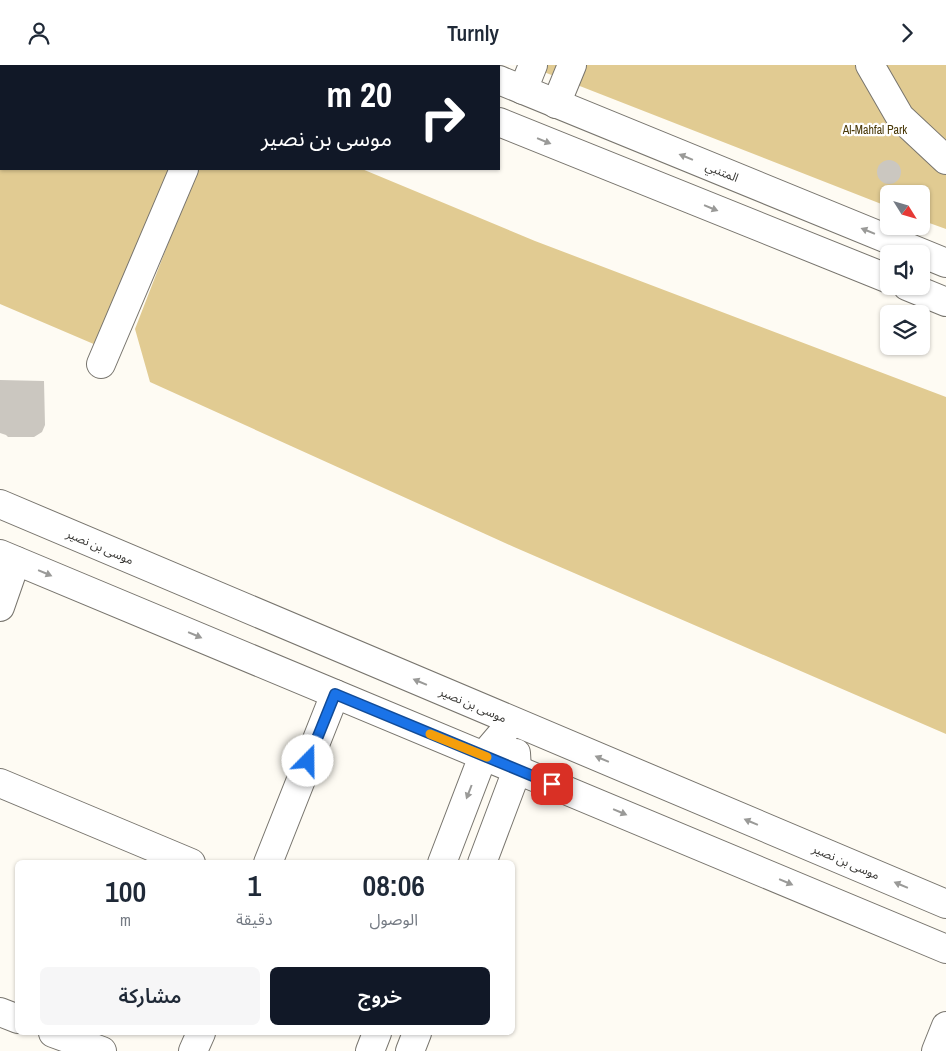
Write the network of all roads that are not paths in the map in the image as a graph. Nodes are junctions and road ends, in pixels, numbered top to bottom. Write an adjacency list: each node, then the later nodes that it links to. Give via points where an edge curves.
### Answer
1 (533, 65): 4 (street)
2 (572, 65): 5 (street)
3 (870, 65): 7 (street, via 900,117)
4 (511, 85): 5 (street, المتنبي)
5 (556, 104): 9 (street, المتنبي, one-way to 5)
6 (500, 122): 10 (street, one-way to 10)
7 (946, 160)
8 (184, 170): 13 (street)
9 (946, 263)
10 (880, 275)
11 (929, 295): 12 (street)
12 (946, 302)
13 (101, 364)
14 (0, 504): 18 (street, موسى بن نصير, one-way to 14)
15 (8, 558): 16 (street); 17 (street, one-way to 17)
16 (0, 607)
17 (335, 694): 19 (street); 23 (street)
18 (512, 722): 19 (street); 20 (street); 26 (street, موسى بن نصير, one-way to 18)
19 (483, 755): 20 (street); 24 (street, one-way to 24)
20 (517, 770): 25 (street); 27 (street, one-way to 27)
21 (0, 783): 22 (street)
22 (185, 860)
23 (269, 860)
24 (443, 860)
25 (483, 860)
26 (946, 904)
27 (946, 949)
28 (0, 1013): 29 (street)
29 (15, 1018)
30 (946, 1026): 39 (street)
31 (58, 1035): 35 (street)
32 (199, 1035): 36 (street)
33 (376, 1035): 37 (street)
34 (416, 1035): 38 (street)
35 (102, 1051)
36 (193, 1051)
37 (370, 1051)
38 (410, 1051)
39 (936, 1051)

